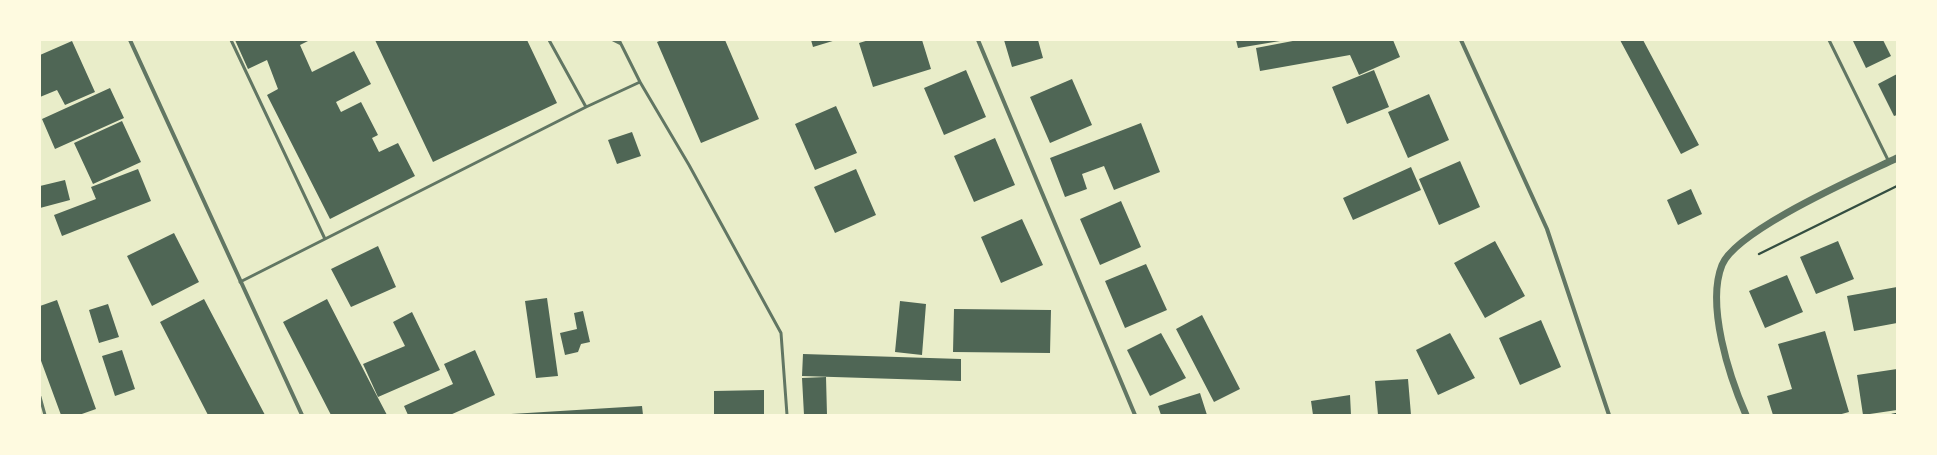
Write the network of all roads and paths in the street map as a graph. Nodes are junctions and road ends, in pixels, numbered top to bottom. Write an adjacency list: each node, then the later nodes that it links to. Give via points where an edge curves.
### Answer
1 (130, 40): 17 (street)
2 (231, 40): 15 (lane)
3 (549, 40): 11 (lane)
4 (613, 40): 9 (lane)
5 (619, 40): 9 (lane)
6 (978, 40): 23 (street)
7 (1461, 40): 24 (street, via 1546,230)
8 (1829, 40): 13 (lane)
9 (621, 44): 10 (lane)
10 (640, 82): 11 (lane); 22 (lane, via 689,165 781,333)
11 (586, 107): 15 (lane)
12 (1897, 158): 13 (street)
13 (1889, 162): 25 (street, via 1794,209 1748,236 1722,264 1716,291 1718,318 1736,392)
14 (1897, 186): 16 (path)
15 (325, 238): 17 (lane)
16 (1756, 256)
17 (240, 282): 21 (street)
18 (40, 398): 20 (lane)
19 (1897, 414): 26 (path)
20 (45, 415)
21 (302, 415)
22 (787, 415)
23 (1135, 415)
24 (1609, 415)
25 (1746, 415)
26 (1892, 415)

